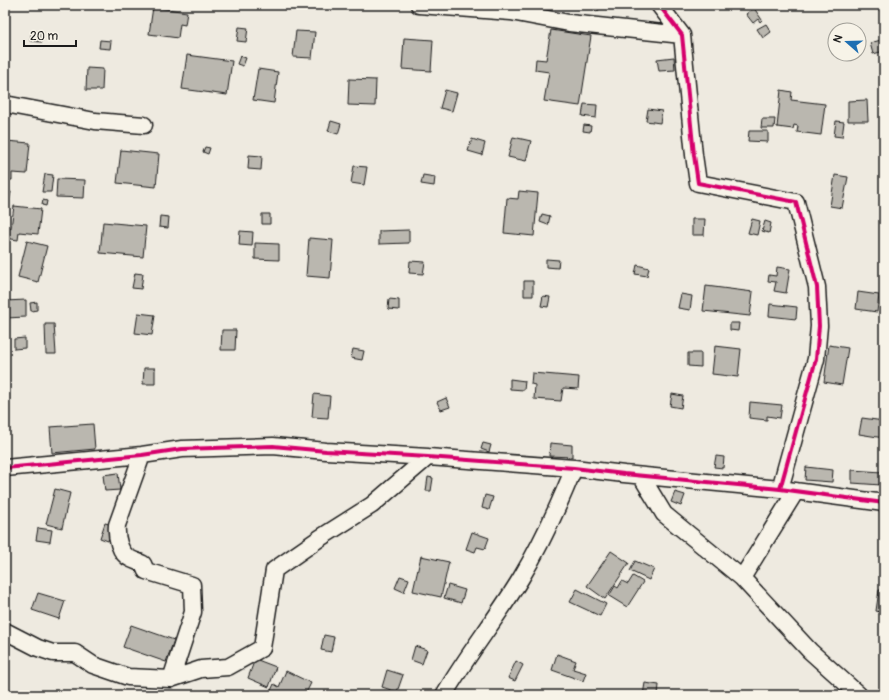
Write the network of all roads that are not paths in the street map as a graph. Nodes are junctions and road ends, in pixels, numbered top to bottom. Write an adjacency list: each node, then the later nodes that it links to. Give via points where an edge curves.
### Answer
1 (419, 5): 3 (street, via 511,12 569,23)
2 (659, 5): 3 (street)
3 (682, 35): 11 (street, via 698,184 796,202 817,287 819,326 816,359)
4 (5, 104): 5 (street, via 95,121)
5 (144, 125)
6 (142, 455): 7 (street, via 182,449 273,446); 8 (street); 16 (street, via 116,531 122,552 130,559 143,564 146,571 192,585 194,612)
7 (428, 457): 9 (street); 16 (street, via 372,505 274,570 262,648 228,667 201,669)
8 (5, 468)
9 (574, 468): 10 (street); 17 (street, via 557,509 521,577)
10 (641, 476): 11 (street); 14 (street, via 664,514)
11 (780, 489): 12 (street)
12 (796, 491): 13 (street); 14 (street)
13 (884, 503)
14 (742, 578): 18 (street, via 810,651)
15 (5, 631): 16 (street, via 38,648 53,653 76,653 93,665 128,677)
16 (171, 679)
17 (444, 695)
18 (859, 695)

